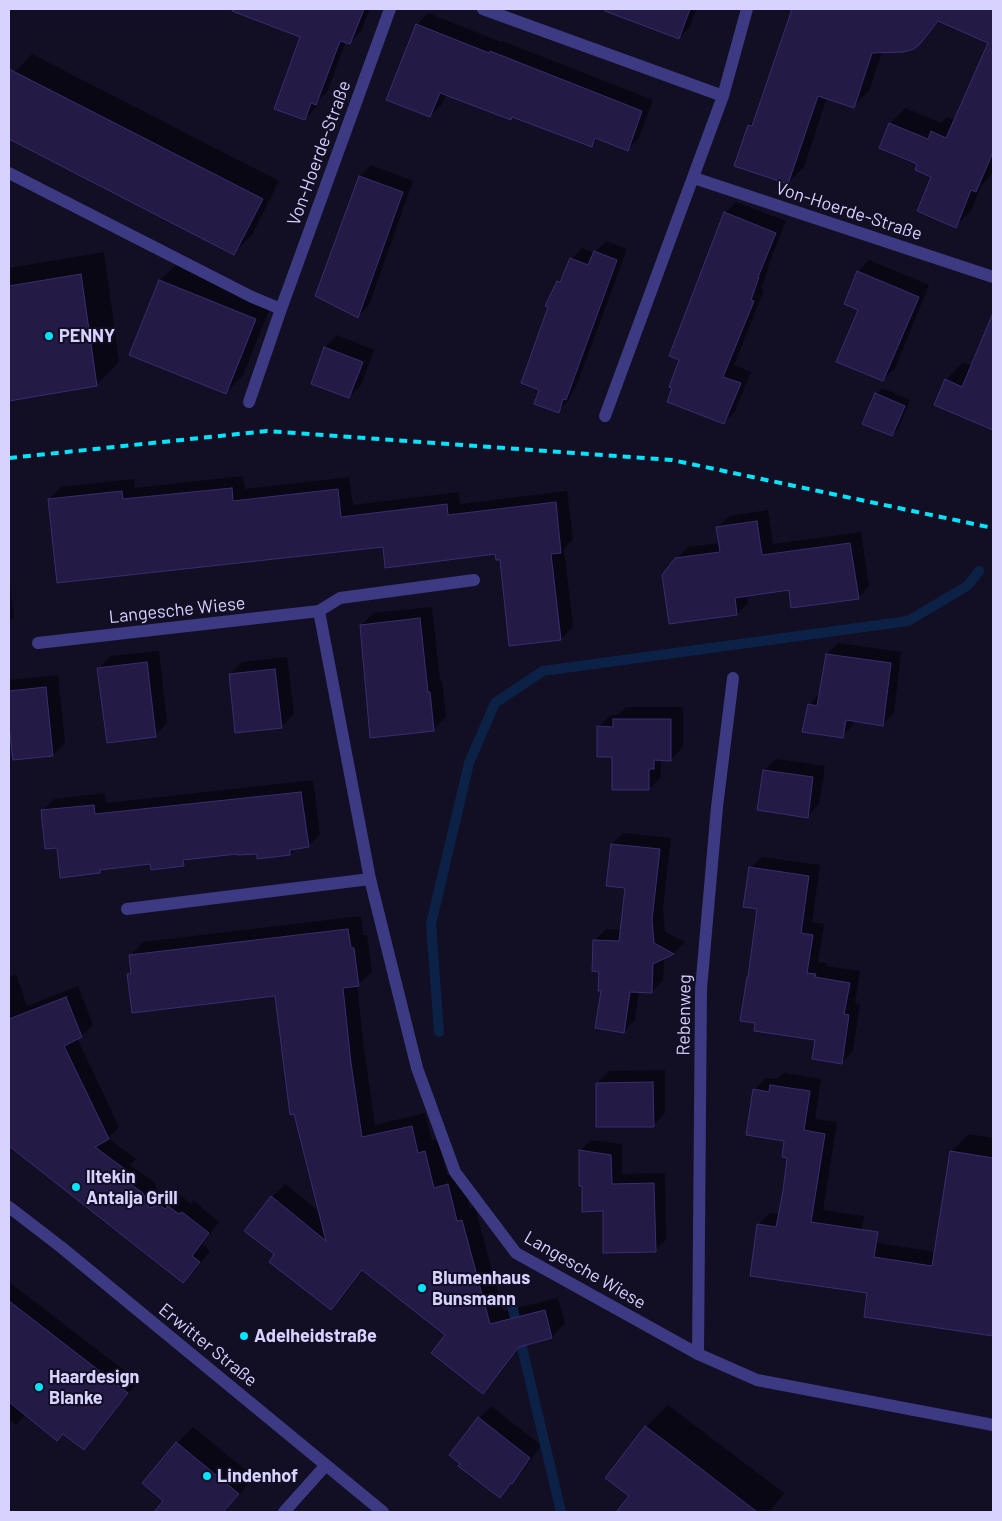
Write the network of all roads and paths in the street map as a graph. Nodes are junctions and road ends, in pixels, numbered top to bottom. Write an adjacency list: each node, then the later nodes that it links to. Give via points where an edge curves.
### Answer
1 (390, 9): 8 (street, Von-Hoerde-Straße)
2 (483, 9): 4 (street)
3 (747, 9): 4 (street)
4 (724, 96): 6 (street)
5 (9, 173): 8 (street)
6 (694, 178): 7 (street, Von-Hoerde-Straße); 10 (street)
7 (993, 276)
8 (280, 309): 9 (street, Von-Hoerde-Straße)
9 (249, 402)
10 (605, 416)
11 (474, 580): 12 (street, Langesche Wiese, via 340,598)
12 (319, 611): 13 (street, Langesche Wiese); 15 (street, Langesche Wiese)
13 (38, 643)
14 (733, 678): 18 (street, Rebenweg, via 717,807 701,989)
15 (370, 879): 16 (street); 18 (street, Langesche Wiese, via 416,1068 455,1172 516,1253)
16 (127, 909)
17 (9, 1207): 20 (street, Erwitter Straße)
18 (698, 1354): 19 (street, Langesche Wiese, via 757,1380)
19 (993, 1425)
20 (326, 1464): 21 (street); 22 (street, Erwitter Straße)
21 (284, 1512)
22 (383, 1512)

